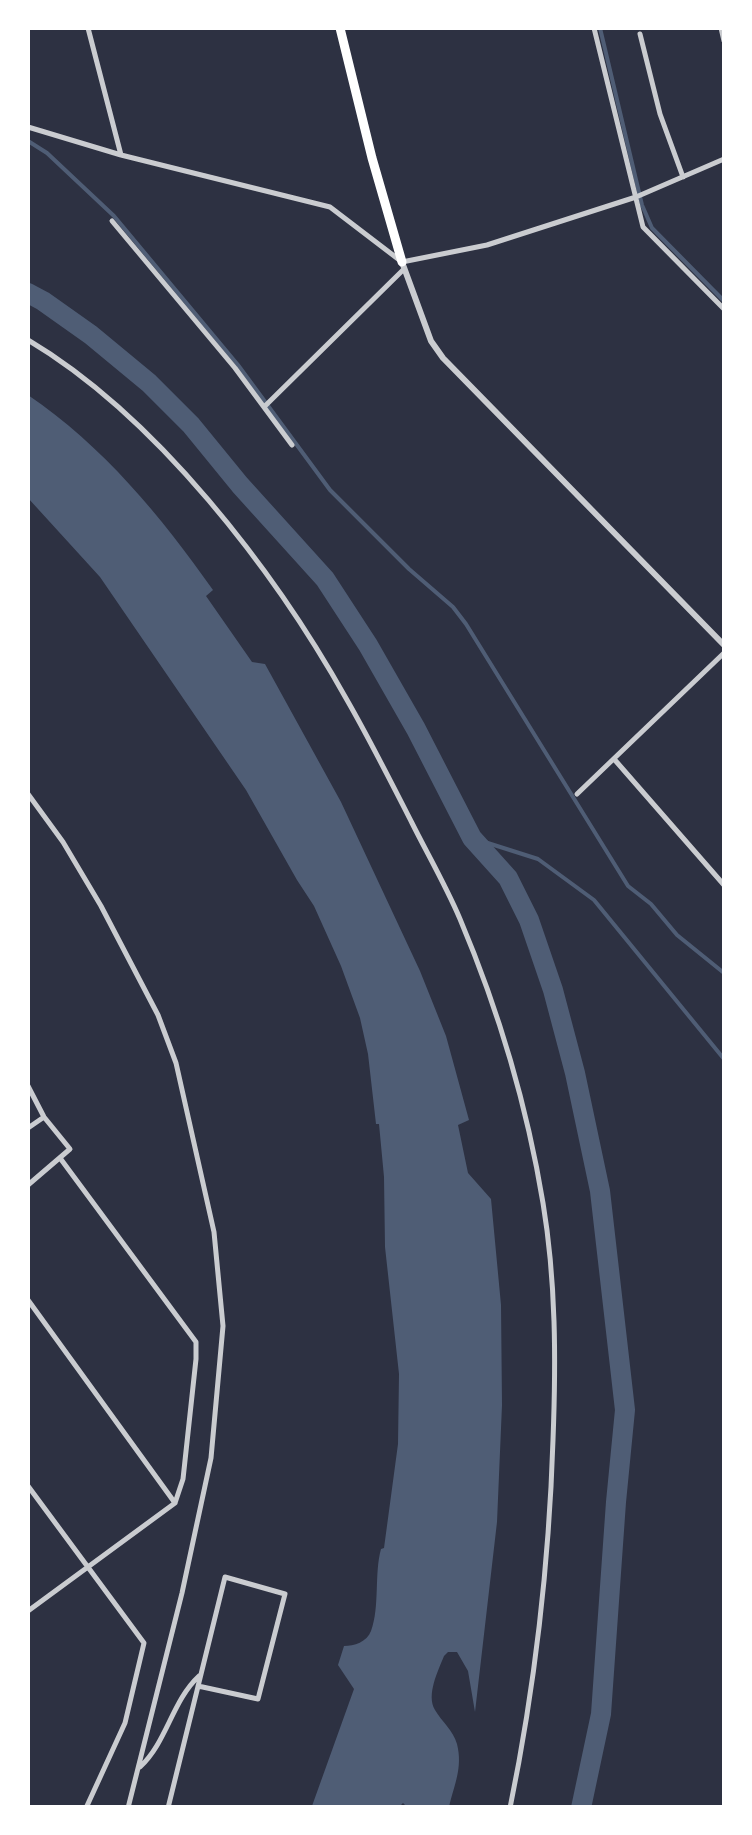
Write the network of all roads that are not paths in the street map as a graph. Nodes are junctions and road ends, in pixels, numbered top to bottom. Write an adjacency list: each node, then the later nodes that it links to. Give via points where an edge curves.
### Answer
1 (88, 28): 8 (street)
2 (340, 28): 13 (main road)
3 (594, 28): 11 (street)
4 (721, 28): 6 (street)
5 (640, 34): 10 (street)
6 (724, 41)
7 (28, 127): 8 (street)
8 (122, 155): 13 (street, via 330,207)
9 (724, 159): 10 (street)
10 (683, 176): 11 (street)
11 (636, 196): 13 (street); 14 (street, via 644,226)
12 (112, 221): 16 (street)
13 (403, 266): 16 (street); 18 (street, via 443,358)
14 (724, 309)
15 (28, 340): 40 (street, via 147,435 227,524 316,645 459,917 506,1046 543,1203 556,1368 546,1566)
16 (266, 406): 17 (street)
17 (292, 445)
18 (724, 644)
19 (724, 653): 20 (street)
20 (614, 759): 22 (street); 23 (street)
21 (28, 794): 36 (street, via 101,906 158,1015 176,1063 214,1232 223,1326 211,1458)
22 (578, 794)
23 (724, 885)
24 (28, 1086): 25 (street)
25 (44, 1117): 26 (street); 27 (street, via 70,1149)
26 (28, 1128)
27 (60, 1158): 28 (street); 31 (street, via 196,1342)
28 (28, 1185)
29 (28, 1300): 31 (street)
30 (28, 1486): 32 (street)
31 (175, 1503): 32 (street)
32 (87, 1567): 33 (street); 37 (street, via 144,1644 125,1723)
33 (28, 1611)
34 (201, 1674): 35 (street); 35 (street, via 225,1578 285,1594 258,1699); 36 (street)
35 (198, 1686): 39 (street)
36 (140, 1768): 38 (street)
37 (86, 1808)
38 (128, 1808)
39 (168, 1808)
40 (510, 1808)

